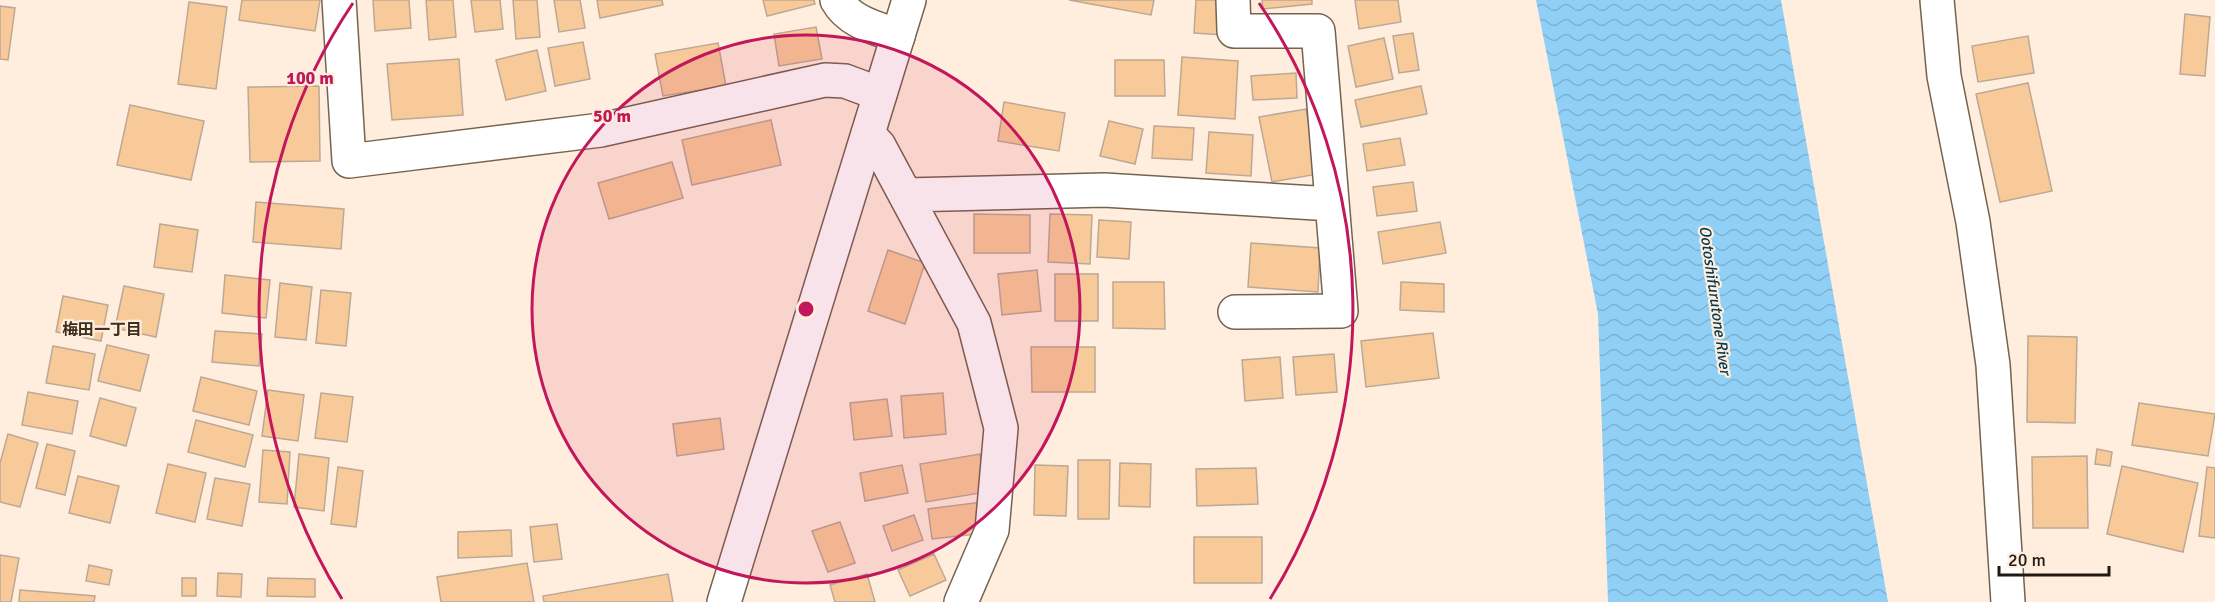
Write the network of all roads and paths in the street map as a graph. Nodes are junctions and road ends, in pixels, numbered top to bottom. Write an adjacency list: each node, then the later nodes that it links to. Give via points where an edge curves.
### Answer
1 (339, 0): 7 (street, via 349,161 600,130 825,80 845,81)
2 (837, 0): 6 (street, via 860,22)
3 (909, 0): 6 (street)
4 (1233, 0): 10 (street, via 1234,31 1318,30)
5 (1937, 0): 14 (street, via 1944,76 1973,222 1993,365)
6 (898, 36): 7 (street)
7 (880, 94): 8 (street)
8 (868, 134): 9 (street); 12 (street)
9 (906, 195): 10 (street, via 1104,190); 13 (street, via 974,323 1001,428 992,530)
10 (1332, 204): 11 (street, via 1341,311)
11 (1234, 312)
12 (724, 602)
13 (961, 602)
14 (2008, 602)

